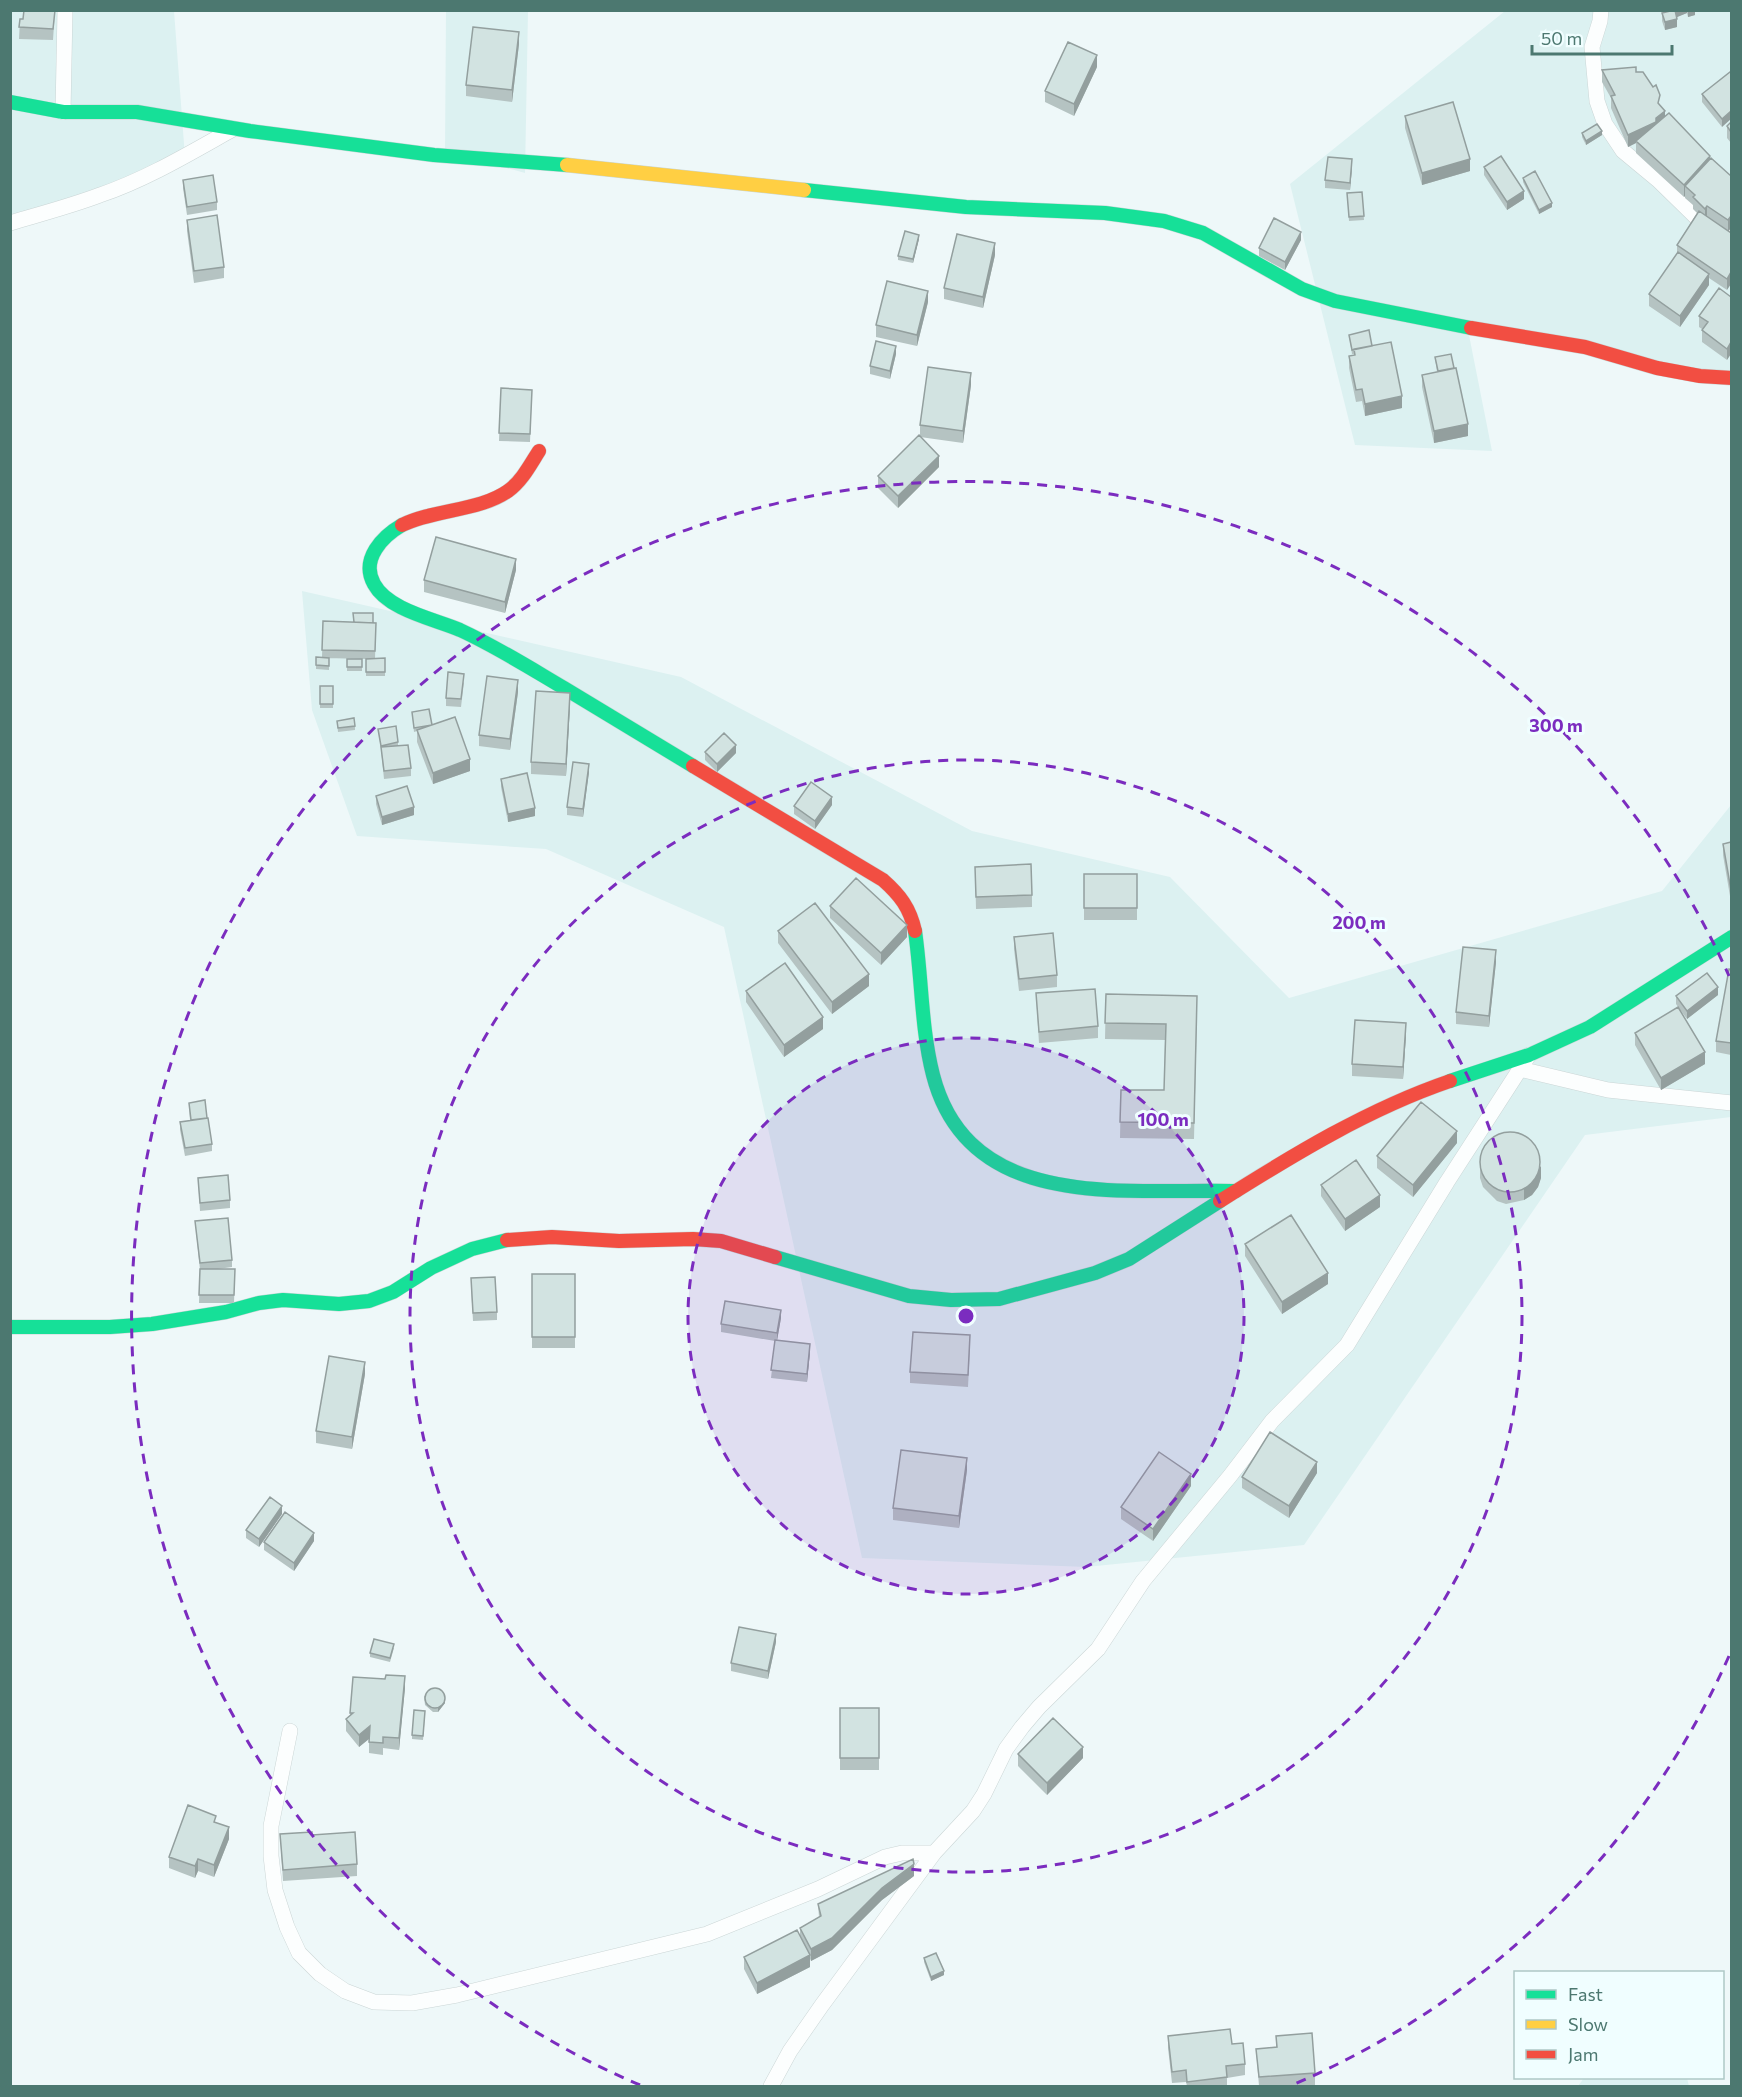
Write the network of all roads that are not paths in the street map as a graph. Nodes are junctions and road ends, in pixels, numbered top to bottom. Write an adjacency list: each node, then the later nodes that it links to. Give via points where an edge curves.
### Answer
1 (65, 10): 4 (street)
2 (1601, 10): 7 (street, via 1592,47 1597,100 1605,124 1623,151 1700,221)
3 (10, 102): 4 (street)
4 (63, 112): 5 (street, via 137,112)
5 (233, 129): 6 (street, via 128,184); 8 (street, via 434,155 617,169 966,207 1105,213 1164,221 1203,233 1302,290 1335,301 1586,347 1657,368)
6 (10, 223)
7 (1731, 237)
8 (1731, 378)
9 (539, 451): 14 (street, via 519,483 502,494 415,518 381,540 369,571 379,592 391,602 495,646 897,891 906,902 915,932 928,1049 936,1084 960,1132 996,1163 1018,1175 1055,1186)
10 (1731, 937): 11 (street, via 1590,1027)
11 (1529, 1055): 12 (street); 14 (street, via 1421,1091 1369,1115)
12 (1521, 1069): 13 (street, via 1608,1090); 17 (street, via 1347,1346 1272,1422 1143,1581 1098,1649 1022,1727 973,1811)
13 (1731, 1103)
14 (1236, 1191): 15 (street, via 1129,1259 1095,1273 999,1299 909,1296 721,1241 552,1237 519,1238 472,1249 393,1292 362,1302 283,1300 152,1324)
15 (10, 1327)
16 (290, 1731): 17 (street, via 271,1826 275,1890 299,1953 345,1991 374,2002 412,2003 457,1995 708,1934 877,1860 902,1853)
17 (934, 1853): 18 (street, via 822,2005)
18 (771, 2086)

